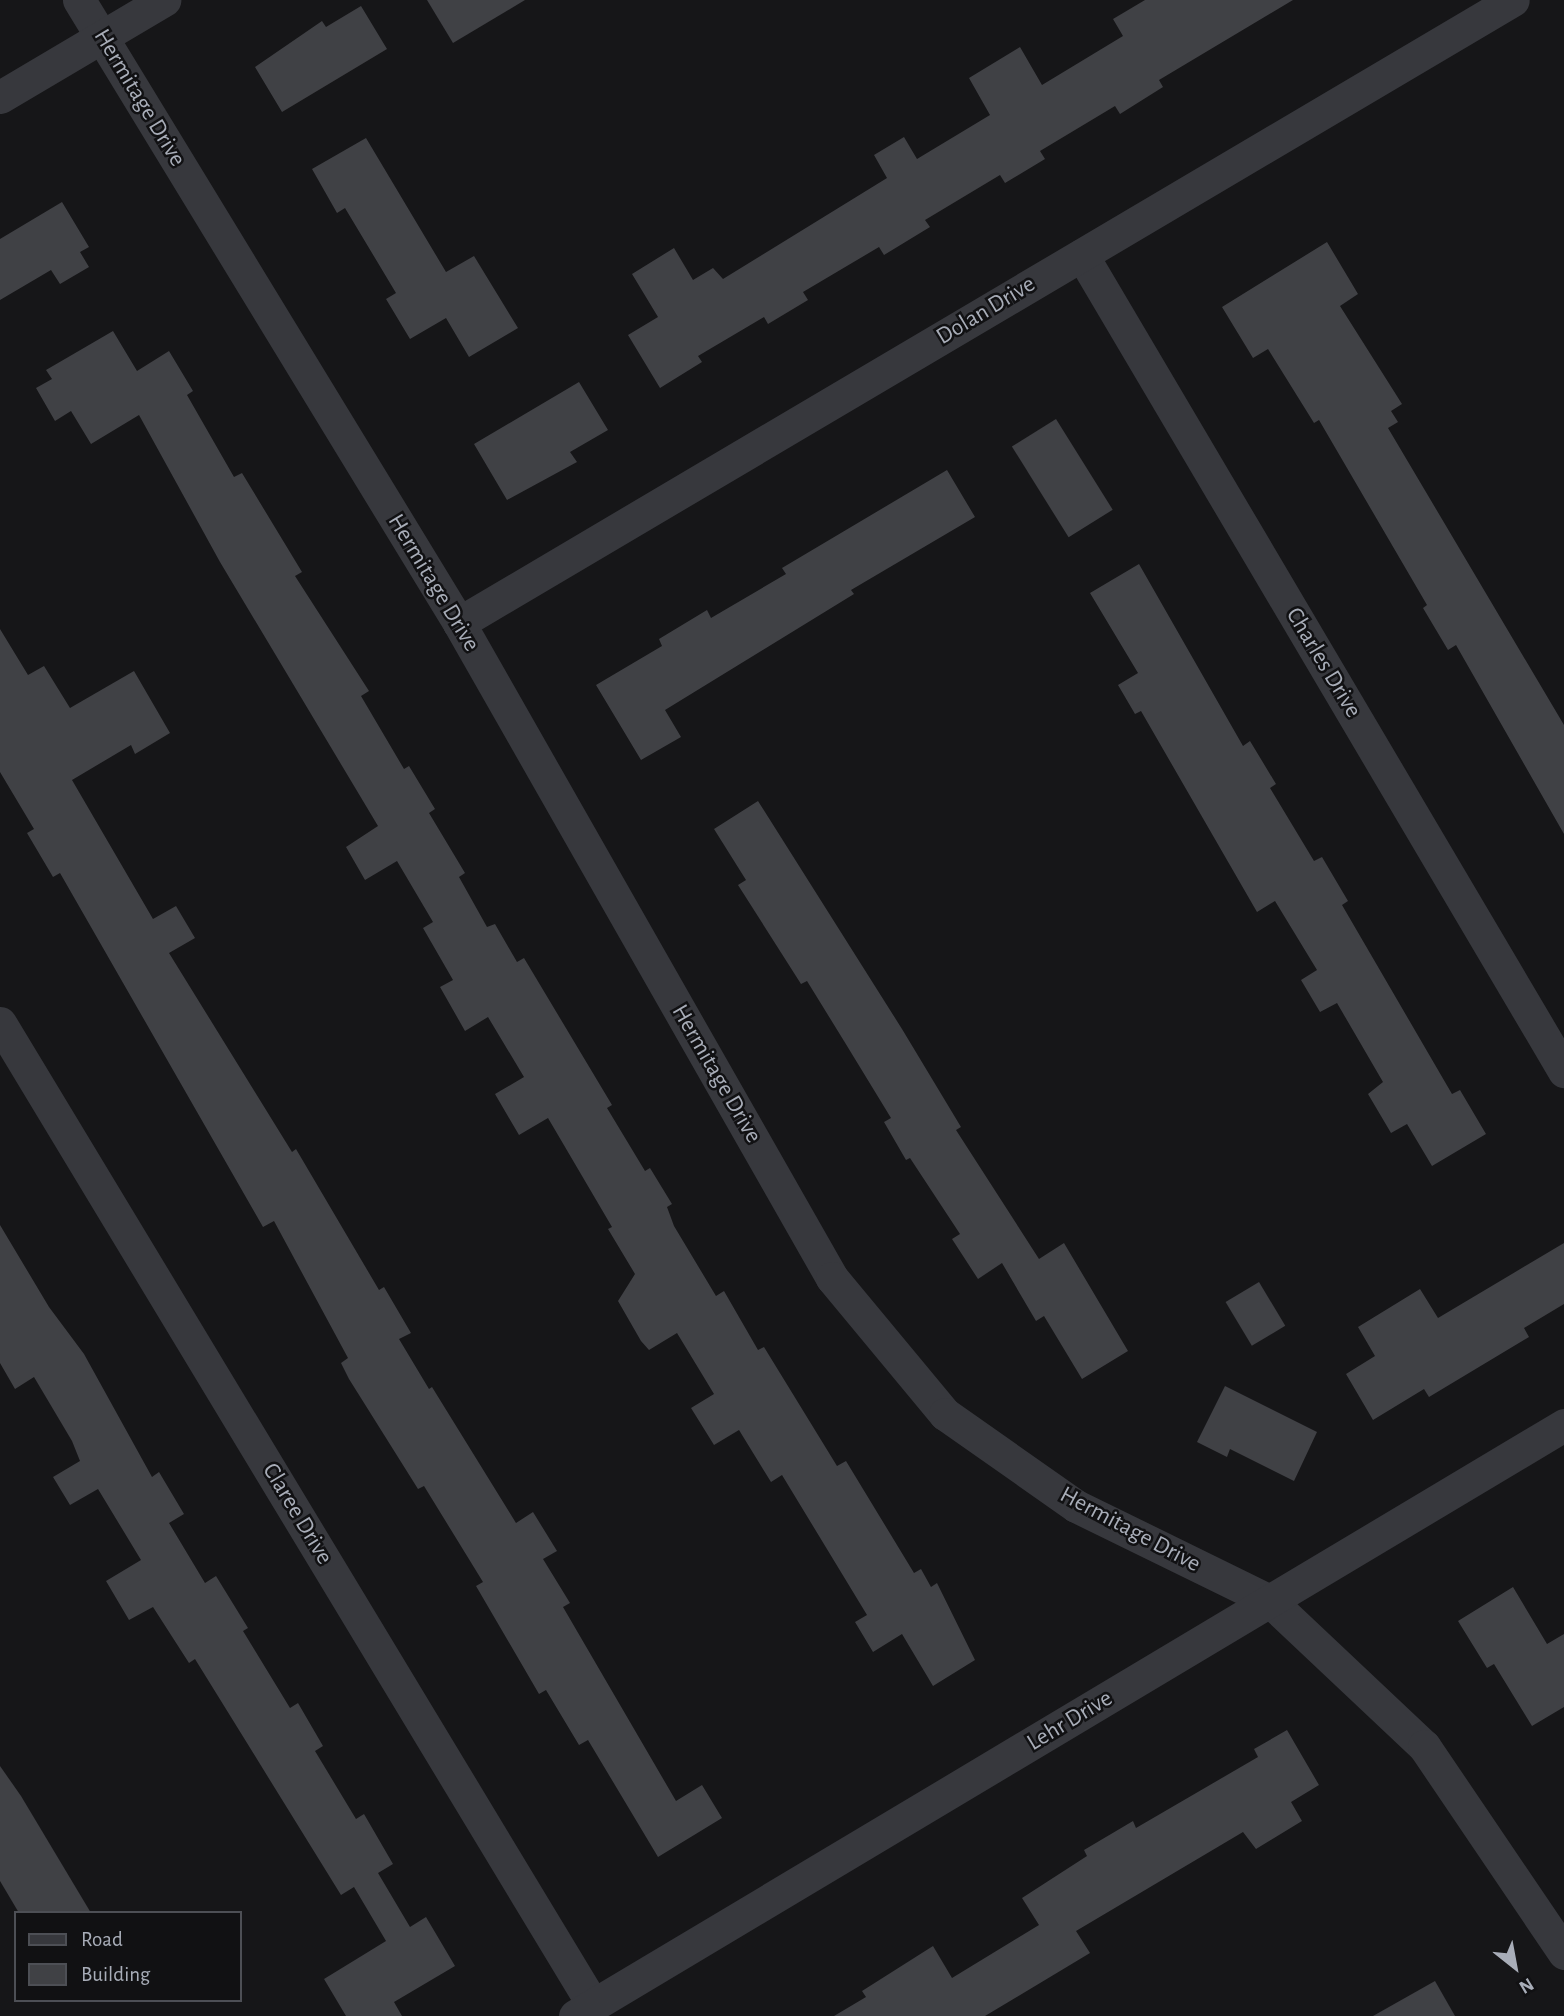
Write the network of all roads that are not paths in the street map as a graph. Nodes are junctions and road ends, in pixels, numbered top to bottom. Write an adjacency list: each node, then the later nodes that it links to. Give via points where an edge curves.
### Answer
1 (79, 0): 4 (street, Hermitage Drive)
2 (164, 0): 4 (street)
3 (1513, 0): 6 (street, Dolan Drive)
4 (102, 37): 5 (street); 7 (street, Hermitage Drive)
5 (0, 97)
6 (1082, 255): 7 (street, Dolan Drive); 9 (street, Charles Drive)
7 (458, 623): 11 (street, Hermitage Drive, via 832,1278 936,1403 1076,1506)
8 (0, 1023): 13 (street, Claree Drive)
9 (1564, 1071)
10 (1564, 1425): 11 (street, Lehr Drive)
11 (1270, 1601): 12 (street, Hermitage Drive, via 1424,1746); 13 (street, Lehr Drive)
12 (1564, 1953)
13 (584, 2010)

